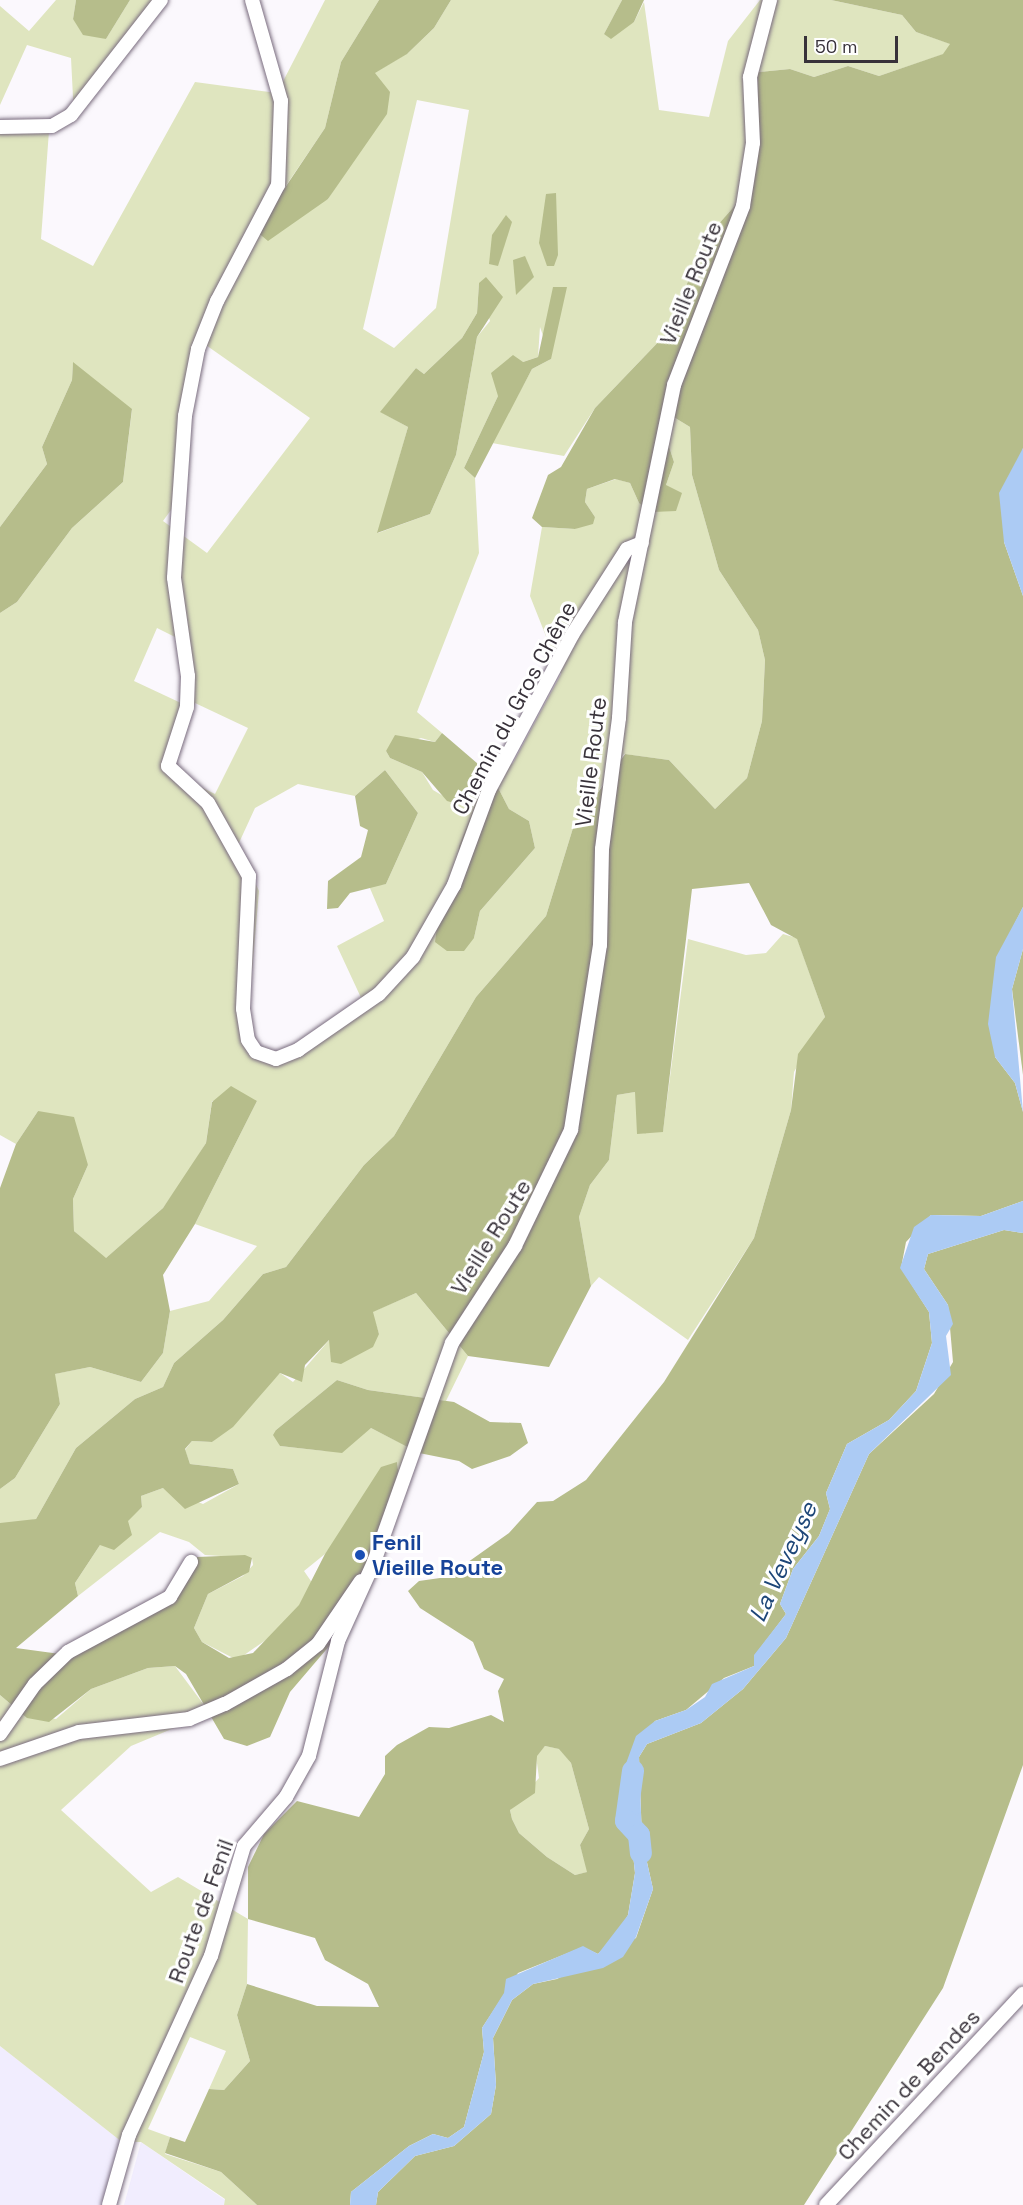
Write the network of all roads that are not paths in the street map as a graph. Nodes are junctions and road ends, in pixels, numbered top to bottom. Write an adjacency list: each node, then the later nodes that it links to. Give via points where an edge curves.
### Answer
1 (160, 0): 4 (street, via 71,115 52,126)
2 (252, 0): 5 (street, Chemin du Gros Chêne, via 281,101 278,185 217,301 198,350 185,416 174,578 188,676 187,707 168,766 208,803 249,876 244,1021 256,1052 276,1059 298,1050 379,994 413,957 454,885 489,790 572,635 627,549)
3 (770, 0): 5 (street, Vieille Route, via 750,77 753,143 743,206 674,385)
4 (0, 127)
5 (642, 543): 6 (street, Vieille Route, via 623,631 619,718 602,849 600,945 576,1115 547,1189 452,1343)
6 (395, 1506): 8 (street, Route de Fenil)
7 (191, 1562): 9 (street, via 170,1598 68,1652 35,1684)
8 (374, 1562): 10 (street, via 318,1644 287,1669 189,1719 79,1732); 12 (street, Route de Fenil, via 338,1641 309,1756 286,1797 244,1846 211,1956 129,2135)
9 (0, 1734)
10 (0, 1759)
11 (1023, 1994): 13 (street, Chemin de Bendes)
12 (109, 2205)
13 (826, 2205)

